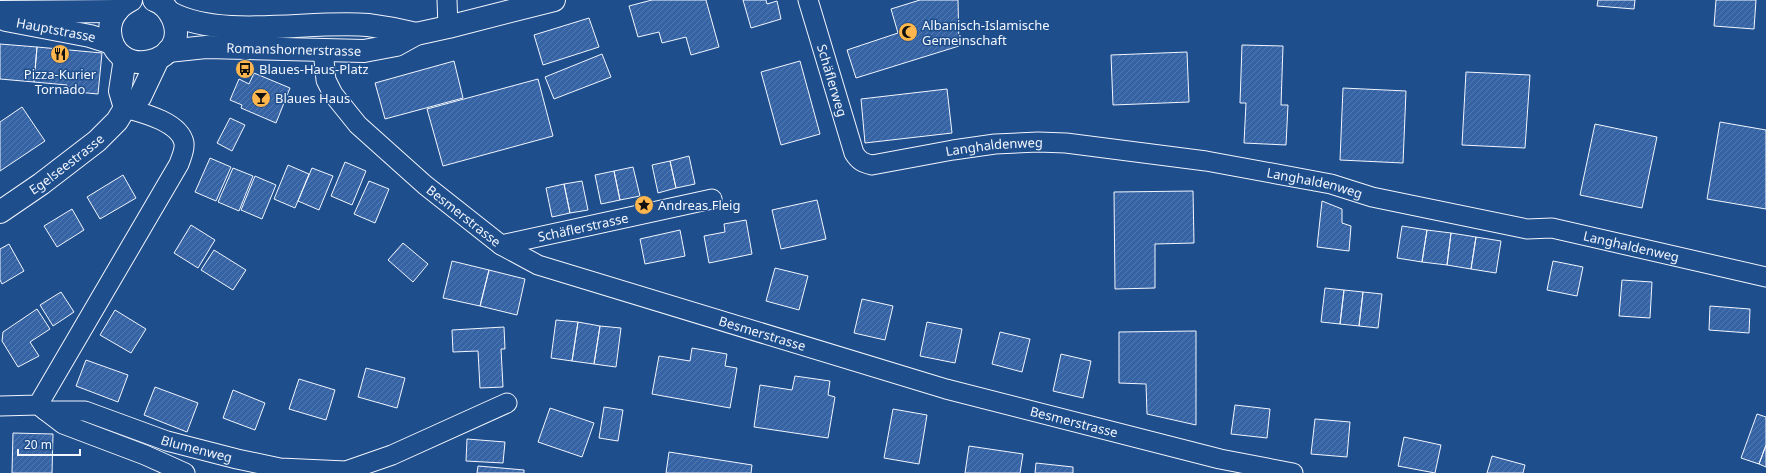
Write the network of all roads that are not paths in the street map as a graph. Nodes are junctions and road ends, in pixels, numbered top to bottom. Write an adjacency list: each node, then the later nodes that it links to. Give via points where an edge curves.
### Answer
1 (446, 0): 9 (street)
2 (554, 0): 9 (street, Romanshornerstrasse)
3 (808, 0): 15 (street, Schäflerweg, via 854,153)
4 (124, 4): 6 (street, Hauptstrasse); 11 (street, via 113,17 110,30)
5 (159, 4): 8 (street, Romanshornerstrasse, via 183,20 207,25); 13 (street, Egelseestrasse, via 175,23 173,42)
6 (0, 12)
7 (0, 19): 11 (street, Hauptstrasse, via 90,36)
8 (322, 25): 10 (street, Romanshornerstrasse, via 367,25); 12 (street)
9 (448, 28): 10 (street, Romanshornerstrasse)
10 (416, 34): 12 (street, Romanshornerstrasse, via 396,45 370,50)
11 (118, 50): 13 (street, Hauptstrasse, via 131,61 140,63 150,62); 14 (street, via 124,65 120,91)
12 (323, 50): 13 (street, Romanshornerstrasse, via 202,47); 18 (street, Besmerstrasse, via 326,80 333,94 349,114 425,186)
13 (163, 55): 14 (street, Egelseestrasse, via 140,97)
14 (125, 108): 17 (street, Egelseestrasse, via 117,121 88,149); 22 (street, via 150,115 175,128 184,143 179,164)
15 (859, 161): 19 (street, Langhaldenweg, via 872,165 995,144 1066,143 1206,161 1331,184 1372,197 1527,229 1552,228)
16 (712, 200): 18 (street, Schäflerstrasse)
17 (0, 212)
18 (501, 245): 23 (street, Besmerstrasse, via 538,265 946,389 1220,458)
19 (1766, 277)
20 (506, 403): 22 (street, Blumenweg, via 392,455 346,471 280,468 167,441 85,411)
21 (0, 406): 22 (street, Blumenweg)
22 (42, 408): 24 (street, Blumenweg, via 63,424)
23 (1287, 472)
24 (185, 473)

